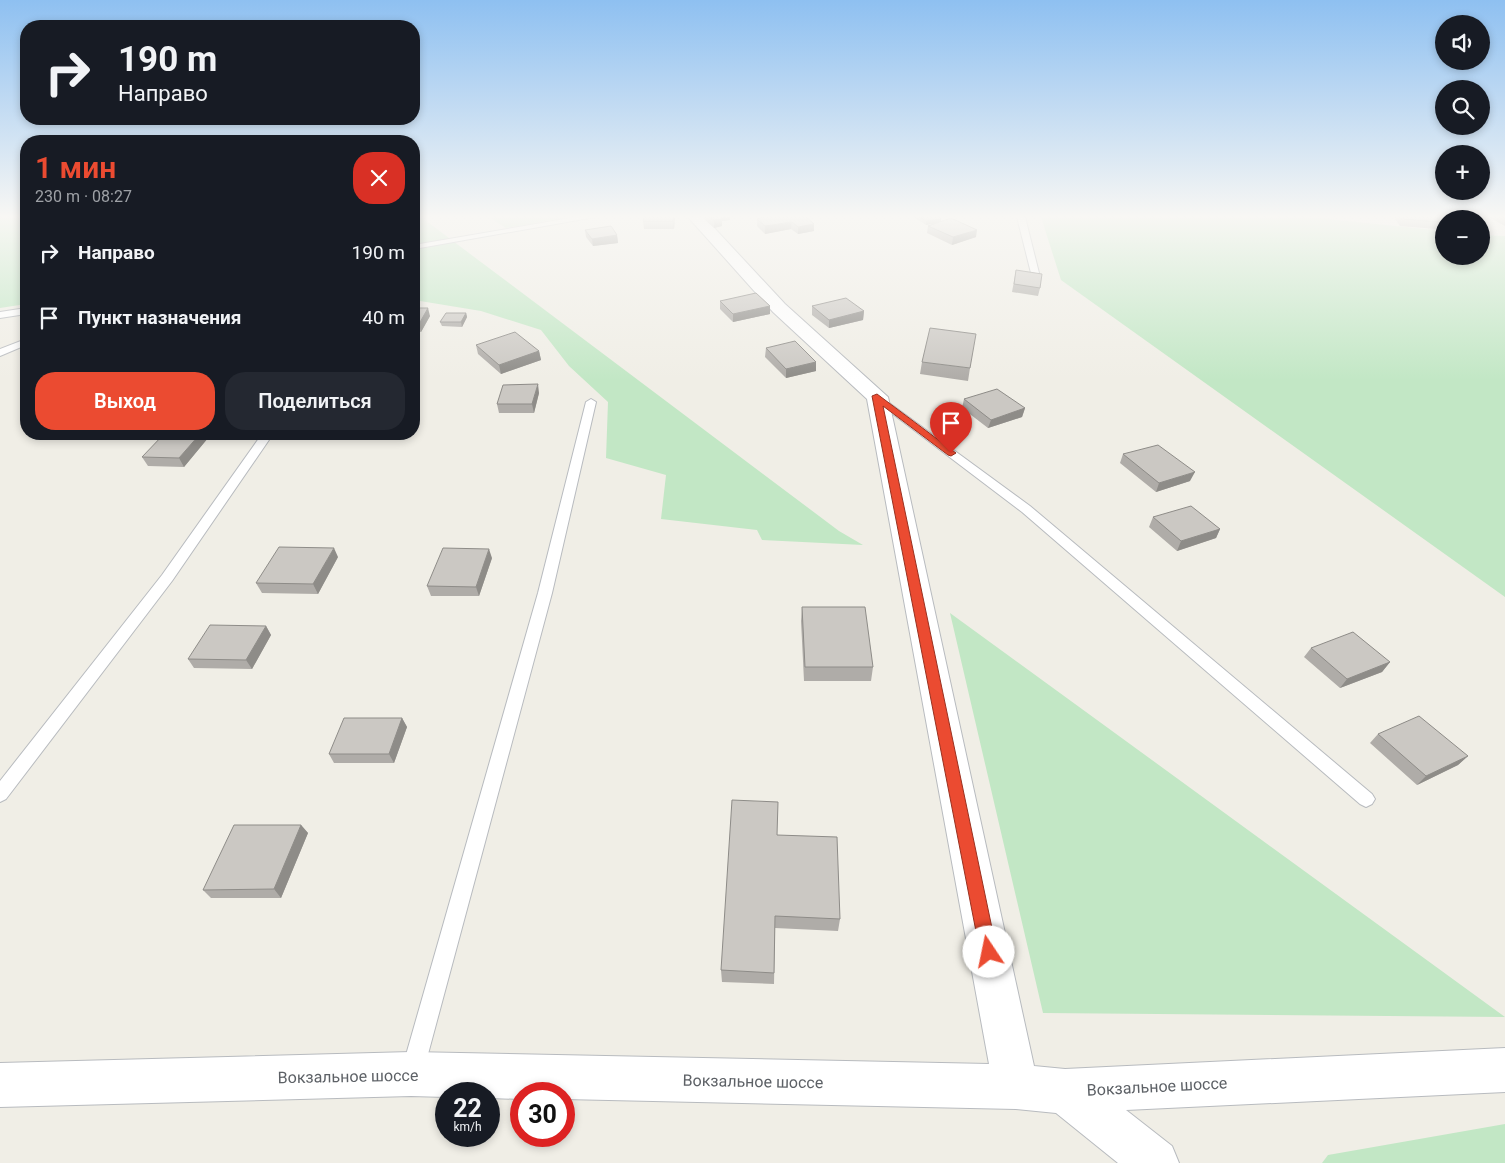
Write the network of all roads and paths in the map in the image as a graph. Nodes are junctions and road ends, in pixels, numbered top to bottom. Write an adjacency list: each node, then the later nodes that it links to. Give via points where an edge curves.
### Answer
1 (745, 271): 6 (street, via 779,308)
2 (20, 312): 3 (lane)
3 (0, 315)
4 (20, 345): 5 (lane)
5 (0, 353)
6 (877, 396): 10 (lane, via 1026,509); 14 (street)
7 (591, 402): 12 (lane, via 545,593)
8 (262, 440): 9 (lane, via 167,578)
9 (0, 794)
10 (1366, 799)
11 (1505, 1070): 15 (street, Вокзальное шоссе)
12 (411, 1074): 13 (street, Вокзальное шоссе); 14 (street, Вокзальное шоссе)
13 (0, 1085)
14 (1016, 1087): 15 (street, Вокзальное шоссе)
15 (1066, 1091): 16 (street)
16 (1155, 1163)

